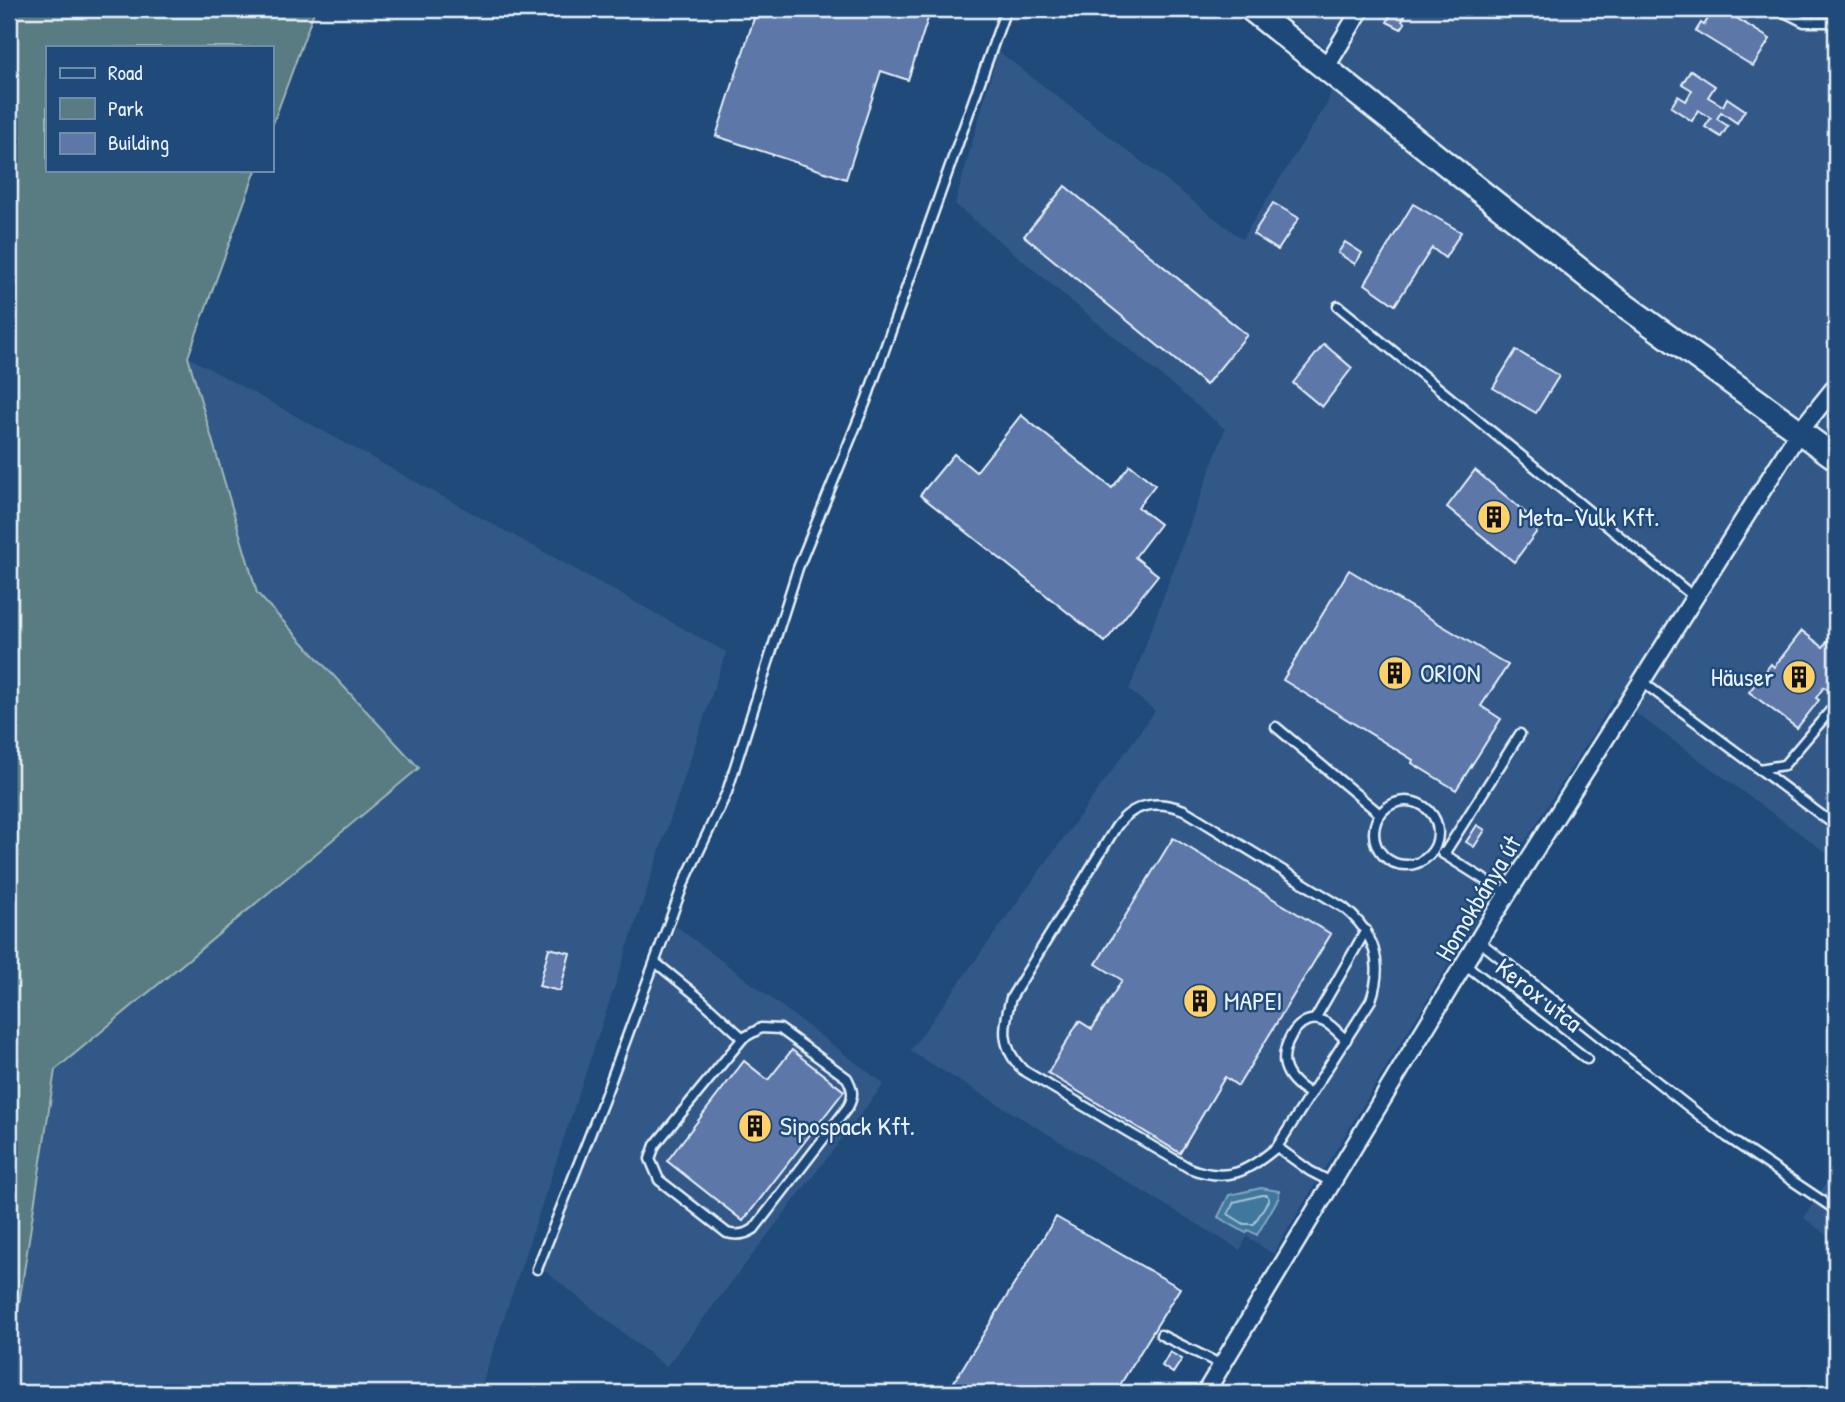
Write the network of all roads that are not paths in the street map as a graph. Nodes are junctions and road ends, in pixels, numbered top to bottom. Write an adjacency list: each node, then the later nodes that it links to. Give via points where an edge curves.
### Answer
1 (1006, 9): 24 (lane, via 866,401 798,568 727,792 683,885)
2 (1251, 9): 6 (main road)
3 (1361, 9): 6 (street)
4 (1778, 9): 5 (lane, via 1804,22)
5 (1836, 22)
6 (1326, 66): 9 (main road, via 1616,299)
7 (1338, 306): 11 (lane)
8 (1836, 386): 9 (street, Homokbánya út)
9 (1799, 432): 10 (main road); 11 (street, Homokbánya út)
10 (1836, 458)
11 (1694, 597): 12 (street, Homokbánya út)
12 (1642, 681): 16 (lane); 21 (street, Homokbánya út)
13 (1836, 704): 16 (lane, via 1784,765)
14 (1276, 727): 17 (lane)
15 (1520, 734): 20 (lane)
16 (1759, 769): 18 (lane)
17 (1380, 814): 19 (lane, via 1402,801 1422,804 1436,819); 19 (lane, via 1374,837 1382,856 1391,862 1411,866)
18 (1836, 826)
19 (1435, 849): 20 (lane)
20 (1444, 854): 21 (lane)
21 (1507, 894): 23 (street, Homokbánya út)
22 (1366, 930): 26 (lane); 28 (lane, via 1377,958 1377,984); 31 (lane, via 1344,908 1184,810 1169,804 1146,805 1121,819 1012,998 1004,1035 1013,1061 1189,1168 1209,1176 1227,1175 1260,1161)
23 (1479, 941): 25 (street, Homokbánya út); 33 (lane, via 1727,1137)
24 (654, 962): 27 (lane); 34 (lane)
25 (1466, 965): 29 (lane, Kerox utca); 32 (street, Homokbánya út)
26 (1315, 1020): 28 (lane); 30 (lane, via 1296,1029 1284,1055 1291,1077)
27 (743, 1038): 27 (lane, via 761,1028 780,1029 847,1078 853,1094 848,1107 754,1229 734,1235 659,1180 650,1159 655,1145)
28 (1346, 1040): 30 (lane)
29 (1587, 1059)
30 (1311, 1094): 31 (lane)
31 (1278, 1147): 32 (lane)
32 (1333, 1183): 36 (street, Homokbánya út)
33 (1834, 1207)
34 (537, 1269)
35 (1161, 1335): 36 (lane)
36 (1222, 1365): 37 (street, Homokbánya út)
37 (1205, 1393)

